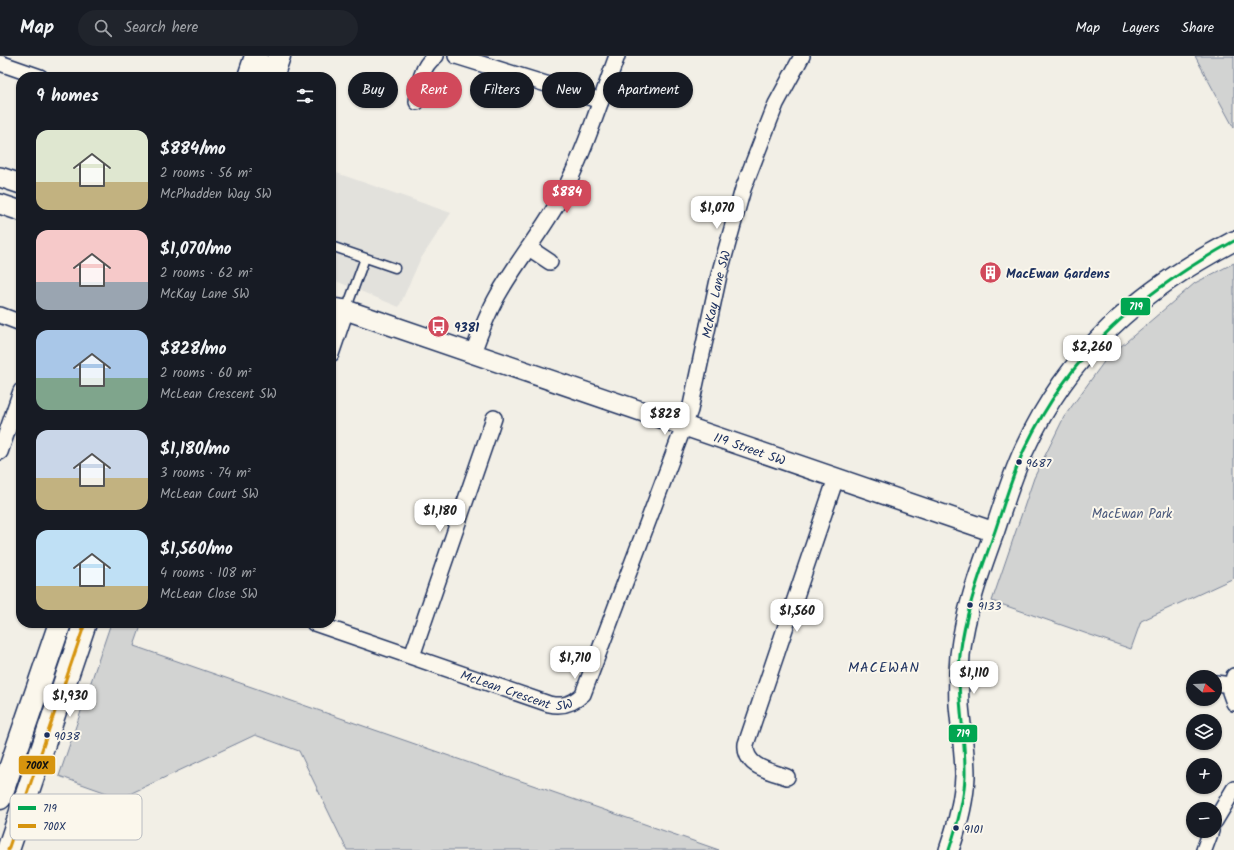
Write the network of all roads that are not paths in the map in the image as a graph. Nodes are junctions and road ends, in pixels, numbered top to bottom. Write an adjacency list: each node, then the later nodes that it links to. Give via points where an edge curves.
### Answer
1 (256, 56): 9 (main road)
2 (279, 56): 10 (main road)
3 (436, 56): 11 (street)
4 (456, 56): 12 (street)
5 (617, 56): 12 (street)
6 (802, 56): 29 (street, McKay Lane SW, via 786,82 768,123 734,218)
7 (0, 63): 8 (street)
8 (26, 72)
9 (251, 72)
10 (274, 72)
11 (424, 72)
12 (601, 101): 19 (street, via 585,147 568,184)
13 (0, 177): 14 (street)
14 (16, 182)
15 (0, 204): 16 (street)
16 (16, 209)
17 (1234, 241): 32 (street, via 1164,282 1125,313 1090,348 1066,378 1032,433 1017,466)
18 (336, 248): 20 (lane)
19 (529, 248): 21 (street); 26 (street, via 490,309)
20 (366, 258): 22 (lane); 23 (lane)
21 (550, 262)
22 (395, 268)
23 (336, 306): 26 (street, 119 Street SW)
24 (0, 315): 25 (street)
25 (16, 321)
26 (473, 353): 29 (street, 119 Street SW)
27 (16, 406): 30 (street)
28 (494, 418): 36 (street)
29 (684, 426): 31 (street, 119 Street SW); 36 (street, McLean Crescent SW, via 587,686 578,699 565,705 549,704)
30 (0, 452)
31 (836, 478): 32 (street, 119 Street SW); 40 (street, via 746,744 747,756 754,764)
32 (994, 532): 48 (street, via 971,599 962,637 958,690 965,779 960,811)
33 (58, 628): 43 (main road)
34 (83, 628): 42 (main road)
35 (329, 628): 36 (street, McLean Crescent SW)
36 (412, 656)
37 (1233, 681): 38 (street); 39 (street, via 1231,698)
38 (1222, 682)
39 (1234, 704)
40 (787, 777)
41 (1234, 789): 44 (street)
42 (27, 794)
43 (0, 798)
44 (1222, 809)
45 (1208, 838): 49 (street)
46 (11, 840): 47 (main road)
47 (8, 850)
48 (949, 850)
49 (1204, 850)

